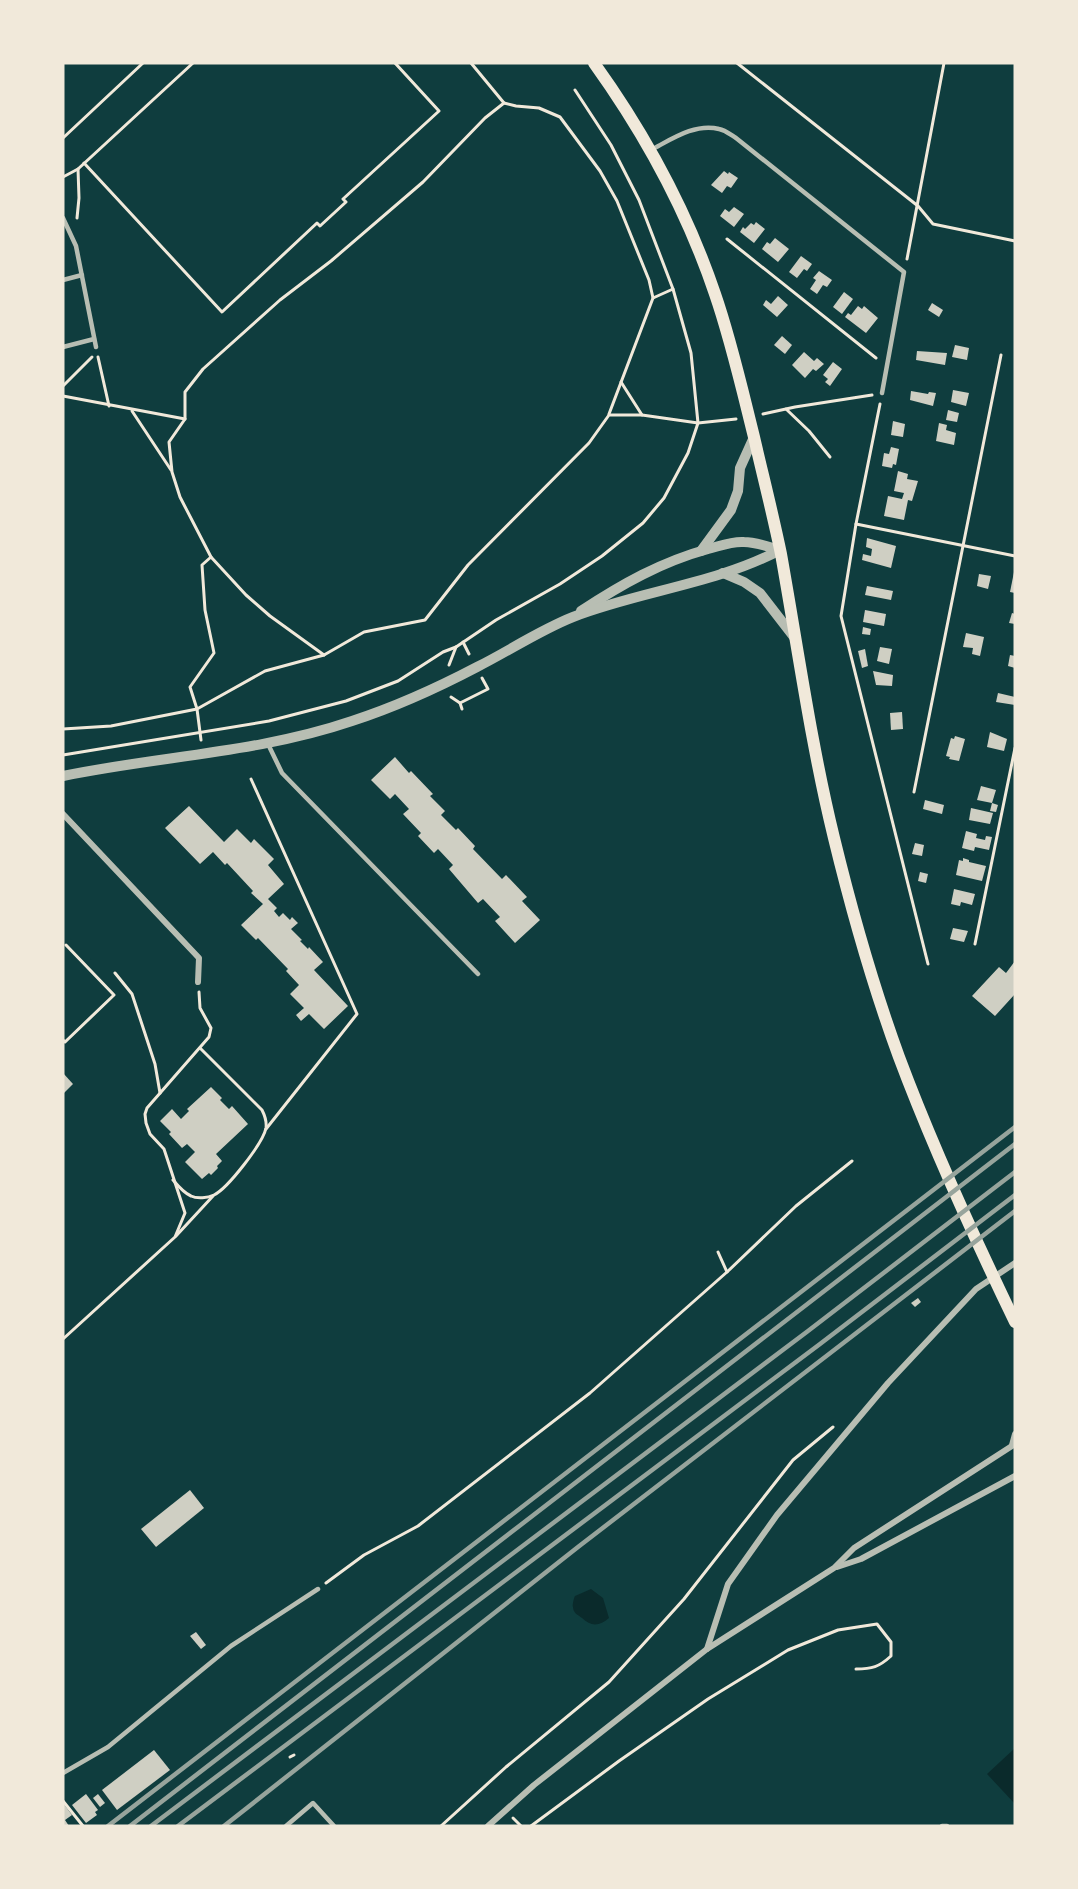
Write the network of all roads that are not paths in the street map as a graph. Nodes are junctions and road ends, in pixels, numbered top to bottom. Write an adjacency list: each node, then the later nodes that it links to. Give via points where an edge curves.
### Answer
1 (594, 63): 2 (main road)
2 (651, 150): 9 (lane, via 680,134 700,128 720,129 904,272); 10 (main road, via 701,255 721,312)
3 (63, 218): 4 (lane, via 73,237)
4 (82, 275): 5 (lane); 6 (lane)
5 (63, 280)
6 (94, 339): 7 (lane); 8 (lane)
7 (63, 347)
8 (96, 347)
9 (882, 393)
10 (753, 435): 11 (main road); 12 (street, via 740,468 732,510)
11 (780, 550): 12 (street, via 736,542); 13 (street, via 748,567); 15 (main road)
12 (701, 551): 14 (street, via 659,565)
13 (723, 573): 14 (street); 15 (street, via 760,593)
14 (574, 617): 16 (street, via 477,668 377,713)
15 (794, 637): 22 (main road, via 815,754 872,975 952,1188)
16 (268, 744): 17 (street); 19 (lane, via 282,773)
17 (63, 776)
18 (63, 814): 20 (street, via 199,958)
19 (478, 974)
20 (198, 982)
21 (1015, 1263): 28 (street, via 976,1289 888,1383 777,1515 728,1584)
22 (1015, 1321)
23 (1015, 1434): 24 (street)
24 (1013, 1445): 26 (street, via 854,1548)
25 (1015, 1476): 26 (street, via 861,1559)
26 (834, 1568): 28 (street)
27 (318, 1589): 29 (lane, via 231,1646 108,1747)
28 (707, 1649): 32 (street)
29 (63, 1773)
30 (286, 1826): 31 (lane, via 312,1803)
31 (334, 1826)
32 (488, 1826)
33 (942, 1826): 34 (lane)
34 (947, 1826)

